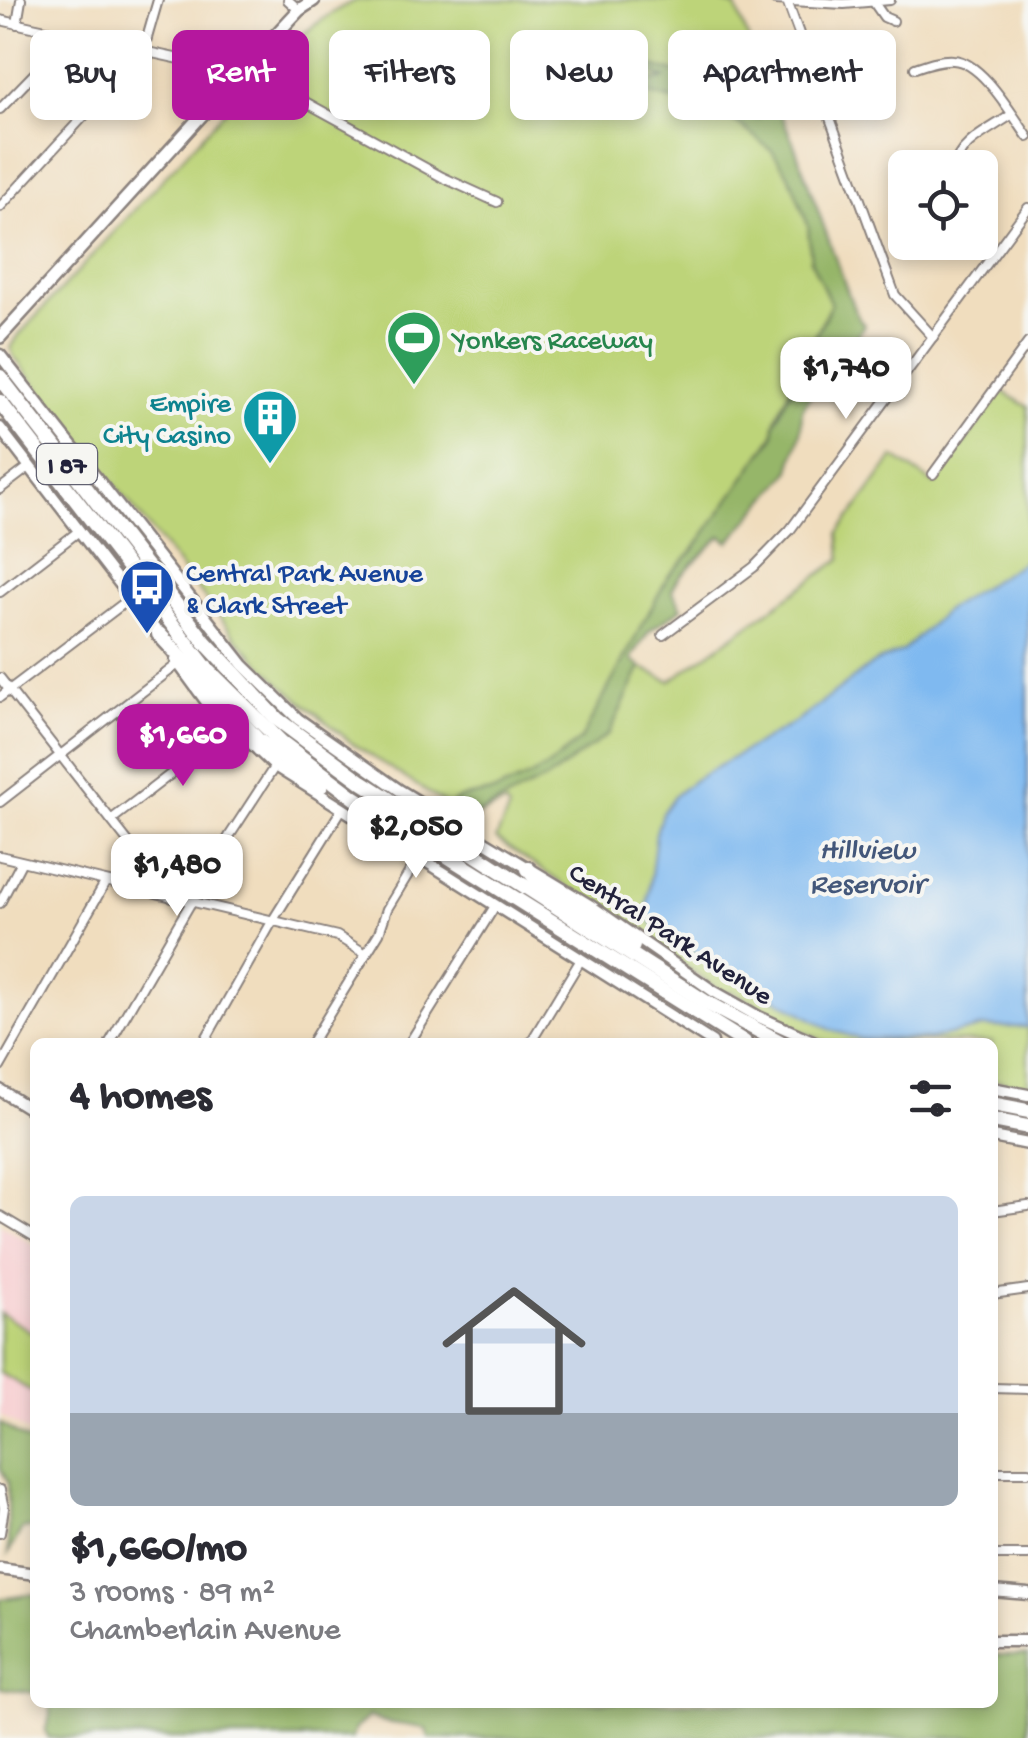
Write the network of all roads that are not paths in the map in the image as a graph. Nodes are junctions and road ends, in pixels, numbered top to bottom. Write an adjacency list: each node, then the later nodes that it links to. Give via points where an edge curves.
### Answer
1 (21, 0): 12 (street)
2 (158, 0): 14 (street)
3 (288, 0): 9 (street)
4 (314, 0): 9 (main road)
5 (775, 0): 7 (street)
6 (890, 0): 8 (street)
7 (787, 1): 8 (street); 29 (street, via 895,295)
8 (875, 4): 11 (street)
9 (299, 10): 15 (main road)
10 (0, 20): 12 (street)
11 (893, 21)
12 (18, 24): 13 (street)
13 (44, 30)
14 (149, 30)
15 (280, 30)
16 (914, 68): 20 (street, via 967,63)
17 (30, 78): 19 (street)
18 (309, 104): 25 (street)
19 (0, 109)
20 (1012, 115): 23 (street); 24 (street)
21 (80, 120): 26 (street)
22 (197, 120): 28 (main road)
23 (1028, 137)
24 (963, 150)
25 (498, 202)
26 (0, 207)
27 (1028, 208): 29 (street)
28 (0, 337)
29 (933, 338): 43 (street, via 773,549)
30 (1028, 343): 36 (street)
31 (0, 354): 39 (main road, Central Park Avenue)
32 (0, 377): 67 (highway, I 87, via 205,642 278,718 340,768)
33 (0, 402): 51 (highway, I 87, via 208,670 271,734)
34 (0, 428): 35 (main road)
35 (29, 466): 37 (street); 38 (main road)
36 (933, 474)
37 (0, 489)
38 (79, 531): 40 (street); 41 (main road)
39 (167, 571): 41 (street, bridge); 58 (main road, Central Park Avenue, via 298,719)
40 (0, 592)
41 (134, 596): 42 (main road); 46 (street)
42 (158, 634): 44 (main road); 51 (highway, via 258,740 331,790)
43 (663, 634)
44 (178, 664): 48 (main road); 49 (street)
45 (0, 678): 46 (street)
46 (10, 690): 47 (street); 49 (street)
47 (0, 697)
48 (232, 727): 50 (main road); 54 (street)
49 (61, 757): 52 (street); 54 (street)
50 (275, 766): 53 (main road); 62 (street)
51 (355, 798): 74 (highway, I 87)
52 (0, 802)
53 (342, 809): 56 (main road); 64 (street)
54 (111, 820): 60 (street)
55 (0, 856): 57 (street)
56 (418, 858): 63 (main road); 65 (street)
57 (21, 862): 59 (street); 61 (street)
58 (528, 869): 67 (highway, via 636,948); 76 (main road, Central Park Avenue, via 713,991)
59 (106, 883): 60 (street); 77 (street)
60 (172, 898): 62 (street)
61 (0, 903)
62 (192, 903): 64 (street); 68 (street)
63 (494, 906): 66 (main road); 71 (street)
64 (273, 920): 65 (street, via 338,936); 69 (street)
65 (366, 954): 70 (street)
66 (580, 961): 72 (street); 73 (main road)
67 (649, 966): 75 (highway, I 87)
68 (112, 1038)
69 (206, 1038)
70 (314, 1038)
71 (412, 1038)
72 (533, 1038)
73 (705, 1038)
74 (738, 1038)
75 (772, 1038)
76 (806, 1038)
77 (0, 1067)
78 (998, 1089): 80 (main road)
79 (0, 1090): 82 (main road)
80 (1028, 1094)
81 (998, 1105): 83 (highway)
82 (30, 1109)
83 (1024, 1110)
84 (998, 1121): 85 (highway)
85 (1025, 1127)
86 (998, 1138): 87 (main road)
87 (1028, 1144)
88 (1028, 1206): 89 (street)
89 (998, 1211)
90 (0, 1216): 91 (street)
91 (30, 1235)
92 (1028, 1289): 93 (street)
93 (998, 1293)
94 (998, 1388): 95 (street)
95 (1028, 1389)
96 (998, 1472): 97 (street)
97 (1028, 1472)
98 (0, 1490): 99 (street)
99 (0, 1532)
100 (1028, 1555): 101 (street)
101 (998, 1556)
102 (0, 1569): 103 (main road)
103 (30, 1573)
104 (998, 1592): 105 (main road)
105 (1028, 1594)
106 (998, 1641): 107 (main road)
107 (1028, 1641)

